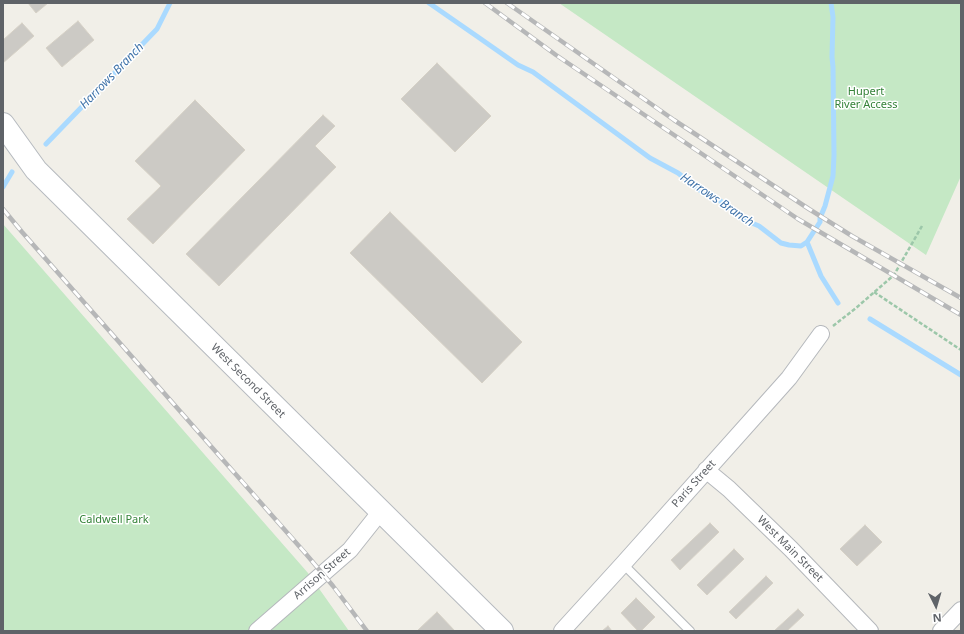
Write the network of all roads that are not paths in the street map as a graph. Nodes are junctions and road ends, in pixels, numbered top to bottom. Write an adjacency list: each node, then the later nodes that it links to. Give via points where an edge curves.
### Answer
1 (5, 132): 4 (main road, West Second Street, via 36,170)
2 (822, 334): 3 (street, Paris Street, via 789,378)
3 (706, 470): 5 (street, Paris Street); 11 (street, West Main Street, via 791,549)
4 (381, 511): 7 (street, Arrison Street, via 350,550); 8 (main road, West Second Street)
5 (623, 564): 9 (street, Paris Street); 10 (lane)
6 (961, 610): 12 (street)
7 (257, 631)
8 (502, 631)
9 (562, 631)
10 (690, 631)
11 (870, 631)
12 (941, 631)

